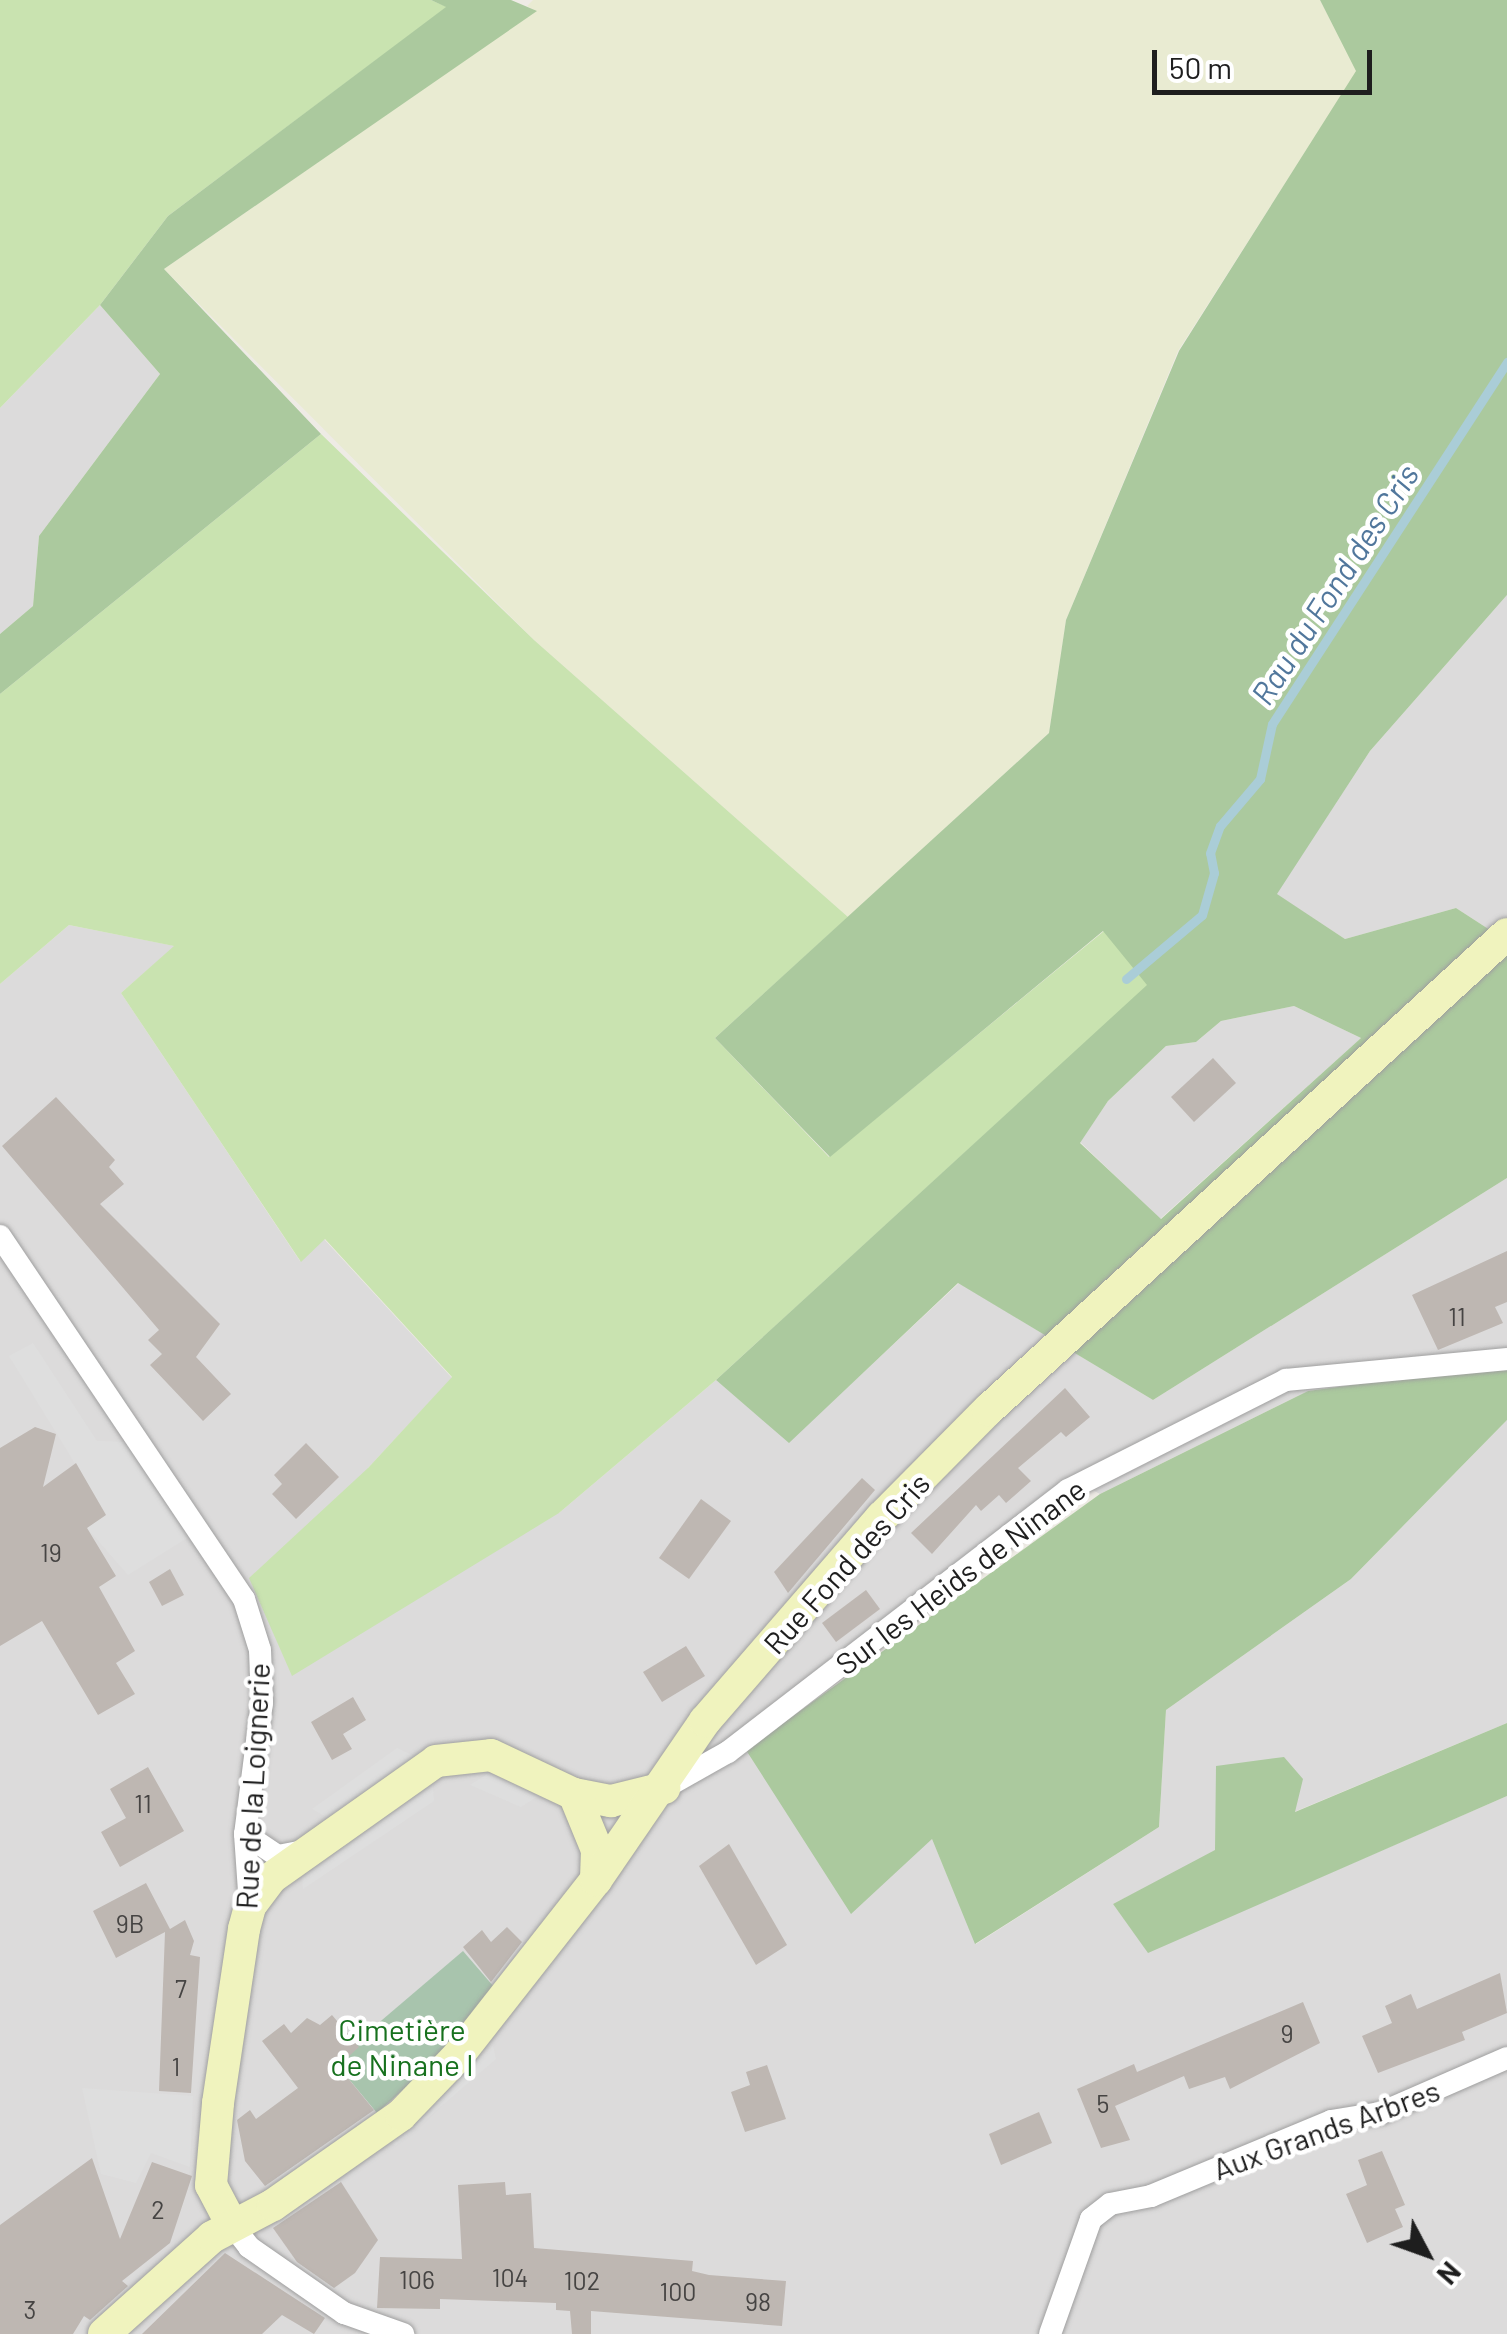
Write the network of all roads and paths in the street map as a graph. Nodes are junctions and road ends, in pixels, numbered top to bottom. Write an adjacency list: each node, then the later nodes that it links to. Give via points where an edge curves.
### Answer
1 (1507, 934): 4 (street, Rue Fond des Cris, via 988,1410 882,1517 704,1721)
2 (0, 1236): 6 (street, Rue de la Loignerie, via 244,1599 260,1650 262,1702)
3 (1507, 1359): 4 (street, Sur les Heids de Ninane, via 1286,1380 1068,1490 728,1752)
4 (664, 1788): 5 (street, via 612,1802); 8 (street, Rue Fond des Cris)
5 (574, 1794): 7 (street, via 491,1755 462,1755 436,1761); 8 (street, via 597,1850)
6 (244, 1834): 7 (street, via 278,1856); 9 (street, Rue de la Loignerie)
7 (306, 1850): 9 (street)
8 (596, 1880): 11 (street, Rue Fond des Cris, via 458,2057 400,2115 273,2205)
9 (250, 1906): 11 (street, Rue de la Loignerie, via 211,2185)
10 (1507, 2058): 14 (street, Aux Grands Arbres, via 1381,2112 1332,2121 1151,2196 1110,2204 1091,2219)
11 (232, 2225): 12 (street, Rue Fond des Cris); 13 (street, via 249,2247 344,2313)
12 (104, 2334)
13 (403, 2334)
14 (1050, 2334)

